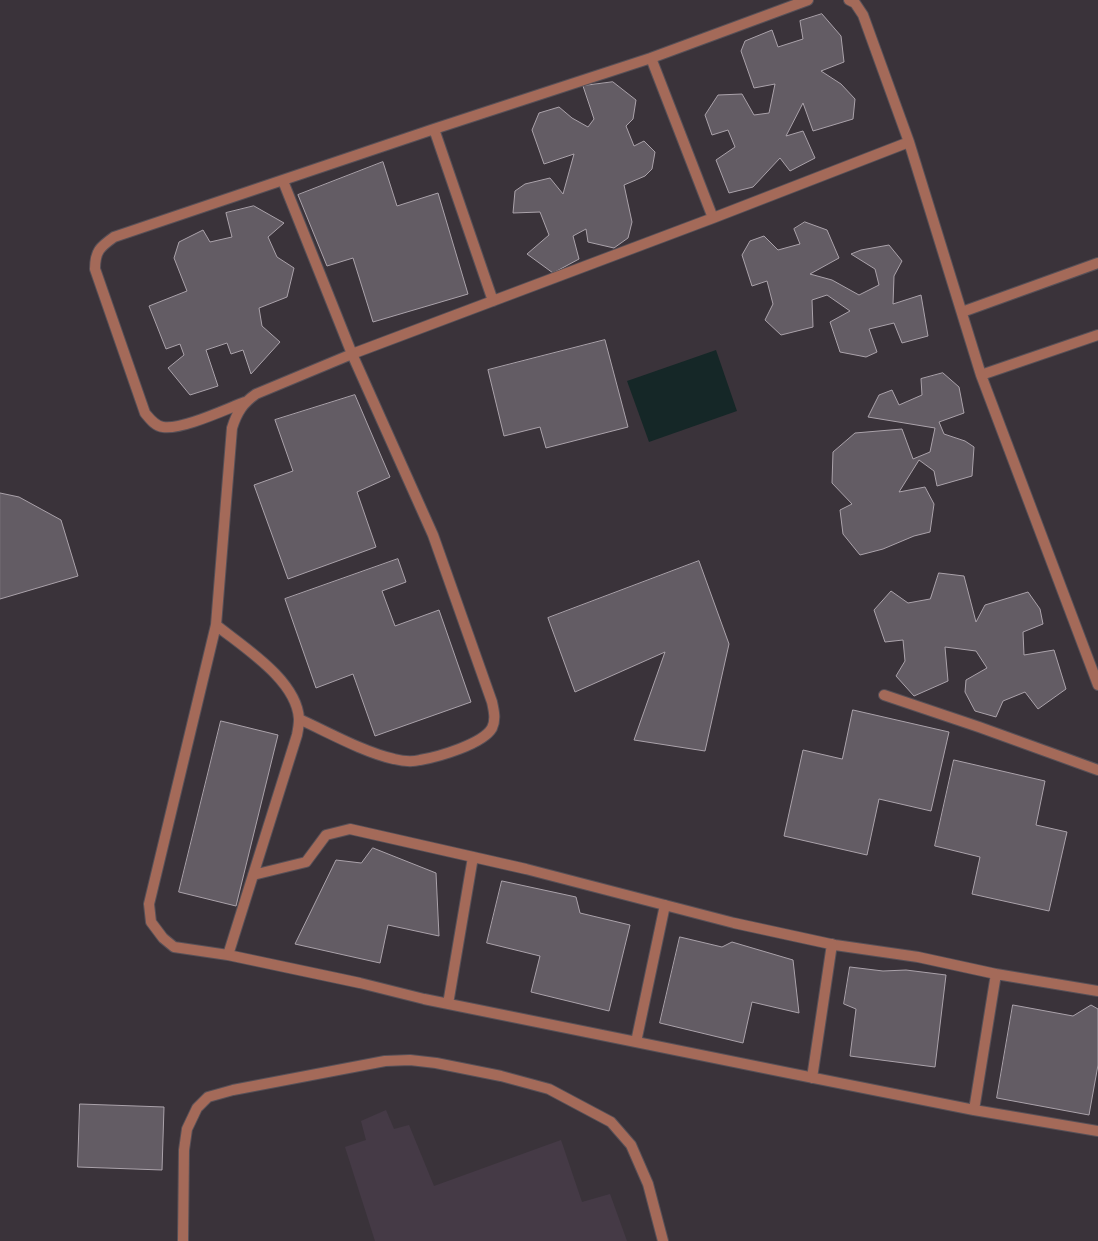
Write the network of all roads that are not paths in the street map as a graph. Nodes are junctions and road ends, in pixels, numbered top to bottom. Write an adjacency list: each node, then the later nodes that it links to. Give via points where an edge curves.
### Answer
1 (808, 0): 3 (street)
2 (849, 0): 5 (street, via 863,15)
3 (652, 58): 4 (street); 7 (street)
4 (434, 129): 6 (street); 9 (street)
5 (909, 142): 7 (street); 10 (street)
6 (283, 181): 12 (street); 14 (street, via 114,237 100,247 95,259 95,269 146,413 154,423 178,427)
7 (713, 218): 9 (street)
8 (1098, 263): 10 (street)
9 (493, 300): 12 (street)
10 (962, 312): 13 (street)
11 (1098, 334): 13 (street)
12 (352, 354): 14 (street); 18 (street, via 433,536 495,716 492,728 472,745 419,761 380,755)
13 (981, 375): 16 (street)
14 (244, 402): 15 (street, via 232,428)
15 (216, 625): 18 (street, via 269,667 289,692); 24 (street, via 148,904 151,922 174,947)
16 (1098, 685)
17 (884, 695): 19 (street)
18 (299, 719): 21 (street, via 297,735)
19 (1098, 770)
20 (473, 857): 21 (street, via 350,829 326,834 306,862); 22 (street); 27 (street)
21 (253, 874): 24 (street)
22 (665, 905): 23 (street); 28 (street)
23 (832, 944): 25 (street, via 918,957); 29 (street)
24 (228, 955): 27 (street)
25 (996, 974): 26 (street); 30 (street)
26 (1098, 991)
27 (448, 1004): 28 (street)
28 (636, 1042): 29 (street)
29 (812, 1078): 30 (street)
30 (974, 1110): 31 (street)
31 (1098, 1131)
32 (183, 1241): 33 (street, via 187,1129 196,1108 208,1097 385,1061 410,1060 501,1076 549,1089 611,1122 631,1145 648,1184)
33 (663, 1241)

